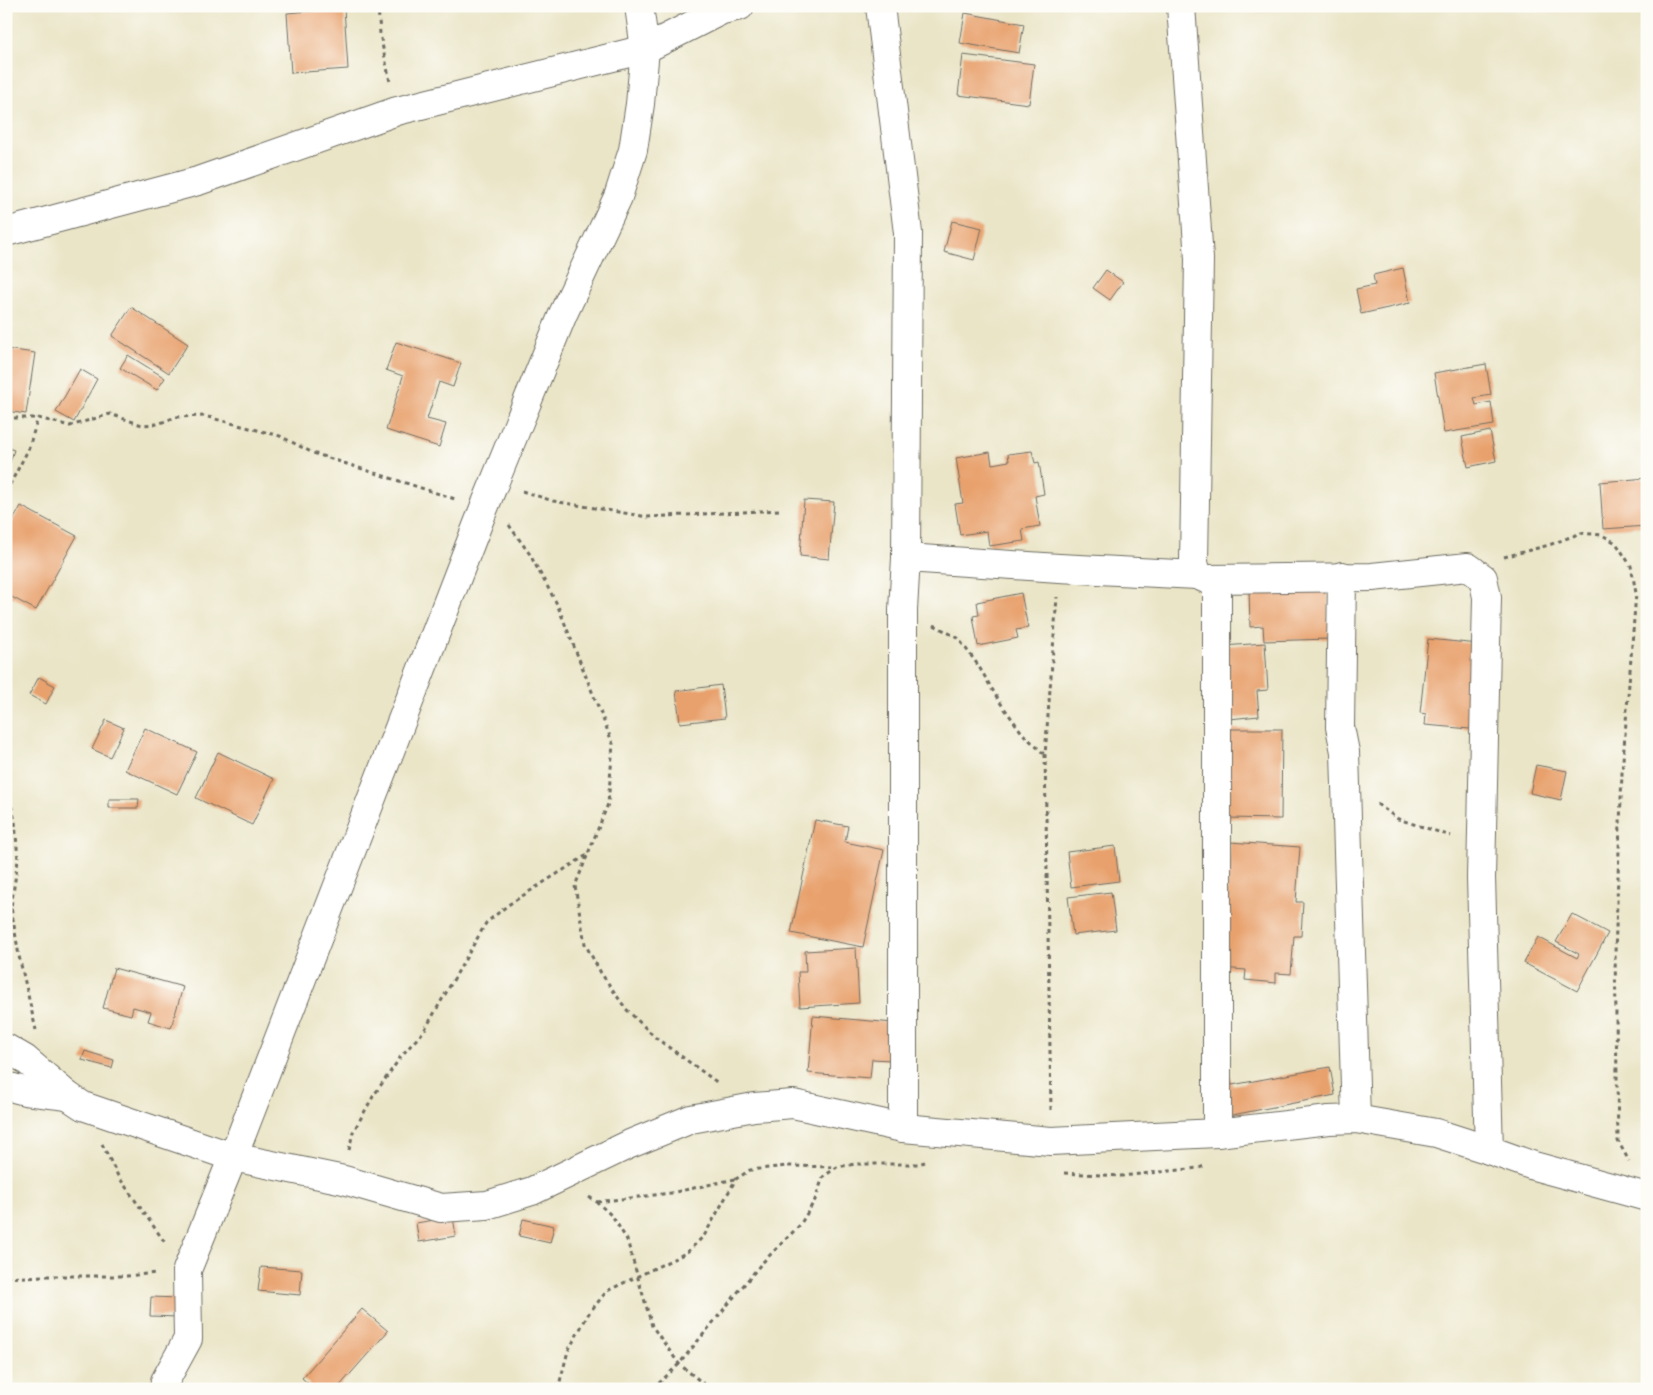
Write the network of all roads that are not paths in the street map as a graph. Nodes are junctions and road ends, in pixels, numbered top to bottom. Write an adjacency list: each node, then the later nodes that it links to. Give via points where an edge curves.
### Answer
1 (639, 6): 5 (street)
2 (740, 6): 5 (street, via 722,10)
3 (880, 6): 7 (street, via 908,233)
4 (1181, 6): 9 (street, via 1199,259 1194,562)
5 (645, 49): 6 (street, via 397,111 198,181); 17 (street, via 633,150 618,197 563,314 490,496)
6 (6, 232)
7 (906, 558): 9 (street); 14 (street)
8 (1342, 576): 9 (street); 13 (street, via 1340,727 1345,752); 16 (street, via 1372,577 1468,567 1483,578 1487,598 1481,863)
9 (1207, 577): 15 (street)
10 (6, 1048): 12 (street, via 25,1059)
11 (6, 1086): 12 (street)
12 (76, 1102): 17 (street)
13 (1356, 1119): 15 (street); 16 (street, via 1436,1133)
14 (902, 1128): 15 (street, via 1051,1141); 17 (street, via 793,1104 754,1107 692,1119 630,1144 532,1191 486,1204 441,1208 344,1180)
15 (1217, 1133)
16 (1489, 1150): 18 (street, via 1534,1166)
17 (233, 1157): 19 (street, via 187,1270 188,1339 165,1381)
18 (1647, 1197)
19 (164, 1389)

